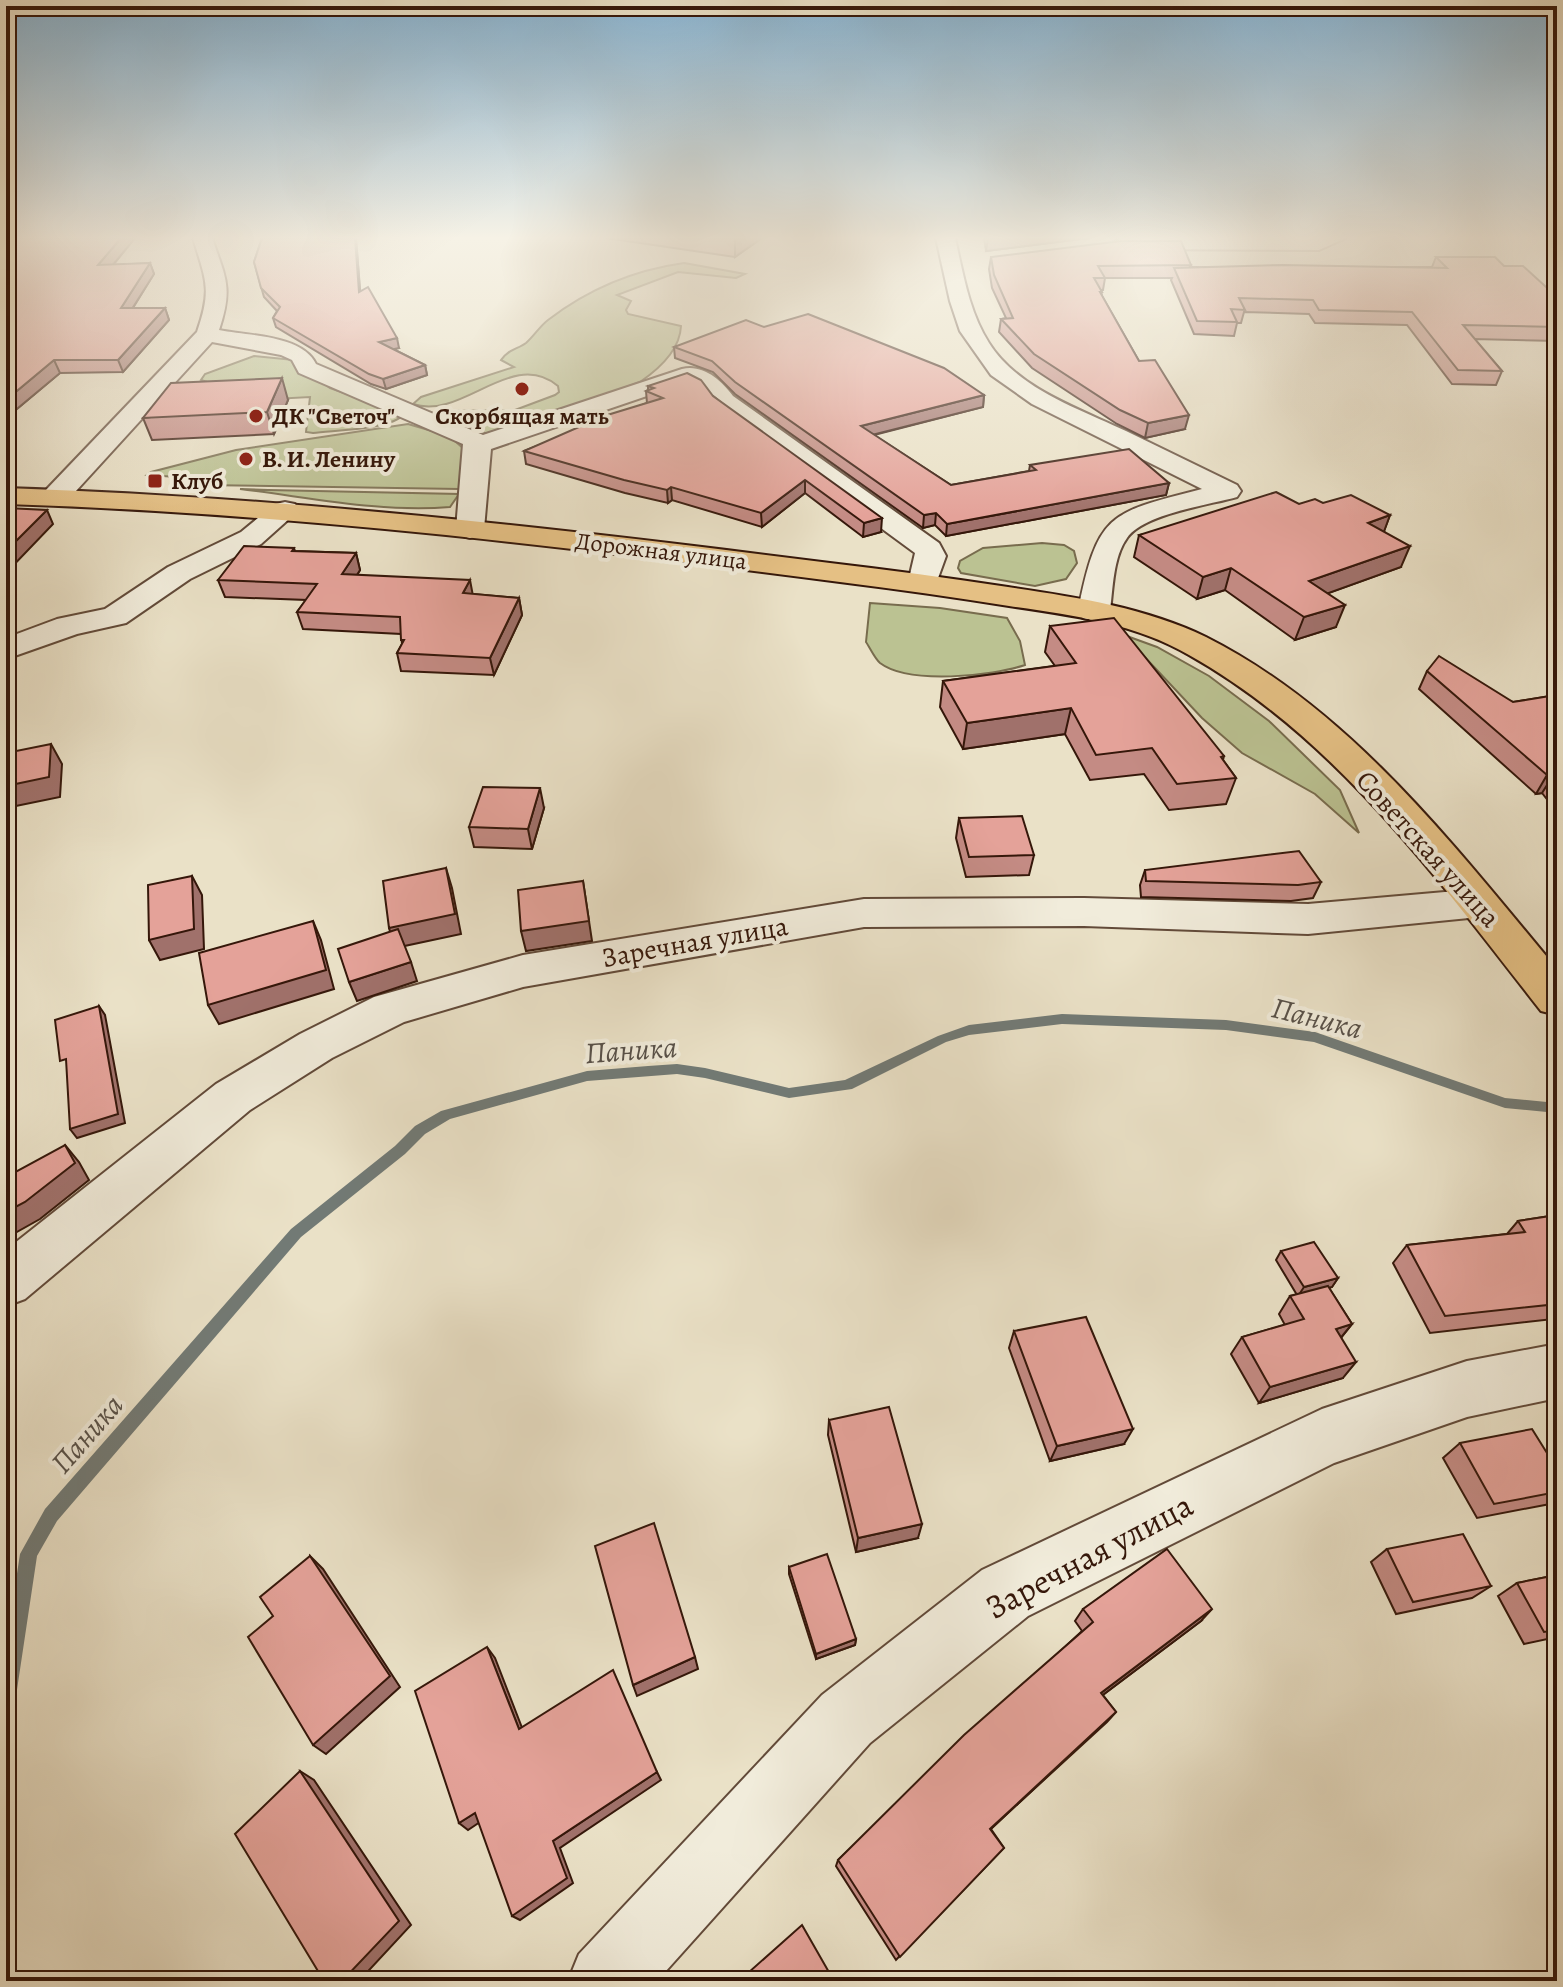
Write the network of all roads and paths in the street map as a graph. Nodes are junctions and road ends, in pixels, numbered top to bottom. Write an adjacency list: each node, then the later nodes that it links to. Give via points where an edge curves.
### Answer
1 (208, 331): 3 (street)
2 (972, 331): 10 (street, via 988,358 1019,386 1227,491 1135,518 1116,532)
3 (207, 334): 4 (street, via 287,350 301,356 307,368); 6 (street)
4 (478, 445): 8 (street); 9 (street, via 690,374 712,385 724,401 929,549)
5 (6, 496): 6 (main road, Дорожная улица)
6 (55, 497): 7 (main road, Дорожная улица)
7 (285, 510): 8 (main road, Дорожная улица); 11 (street, via 251,538 179,573 115,616 68,626)
8 (470, 529): 9 (main road, Дорожная улица)
9 (923, 583): 10 (main road, Дорожная улица)
10 (1094, 611): 12 (main road, Дорожная улица, via 1196,645)
11 (6, 649)
12 (1291, 706): 13 (main road, Советская улица, via 1380,791)
13 (1479, 903): 14 (main road, Советская улица); 15 (street, Заречная улица, via 1308,919 864,913 523,971 390,1009 316,1046 233,1097)
14 (1557, 999)
15 (6, 1282)
16 (1557, 1371): 17 (street, Заречная улица, via 1467,1389 1322,1438 1005,1593 846,1719)
17 (606, 1981)

